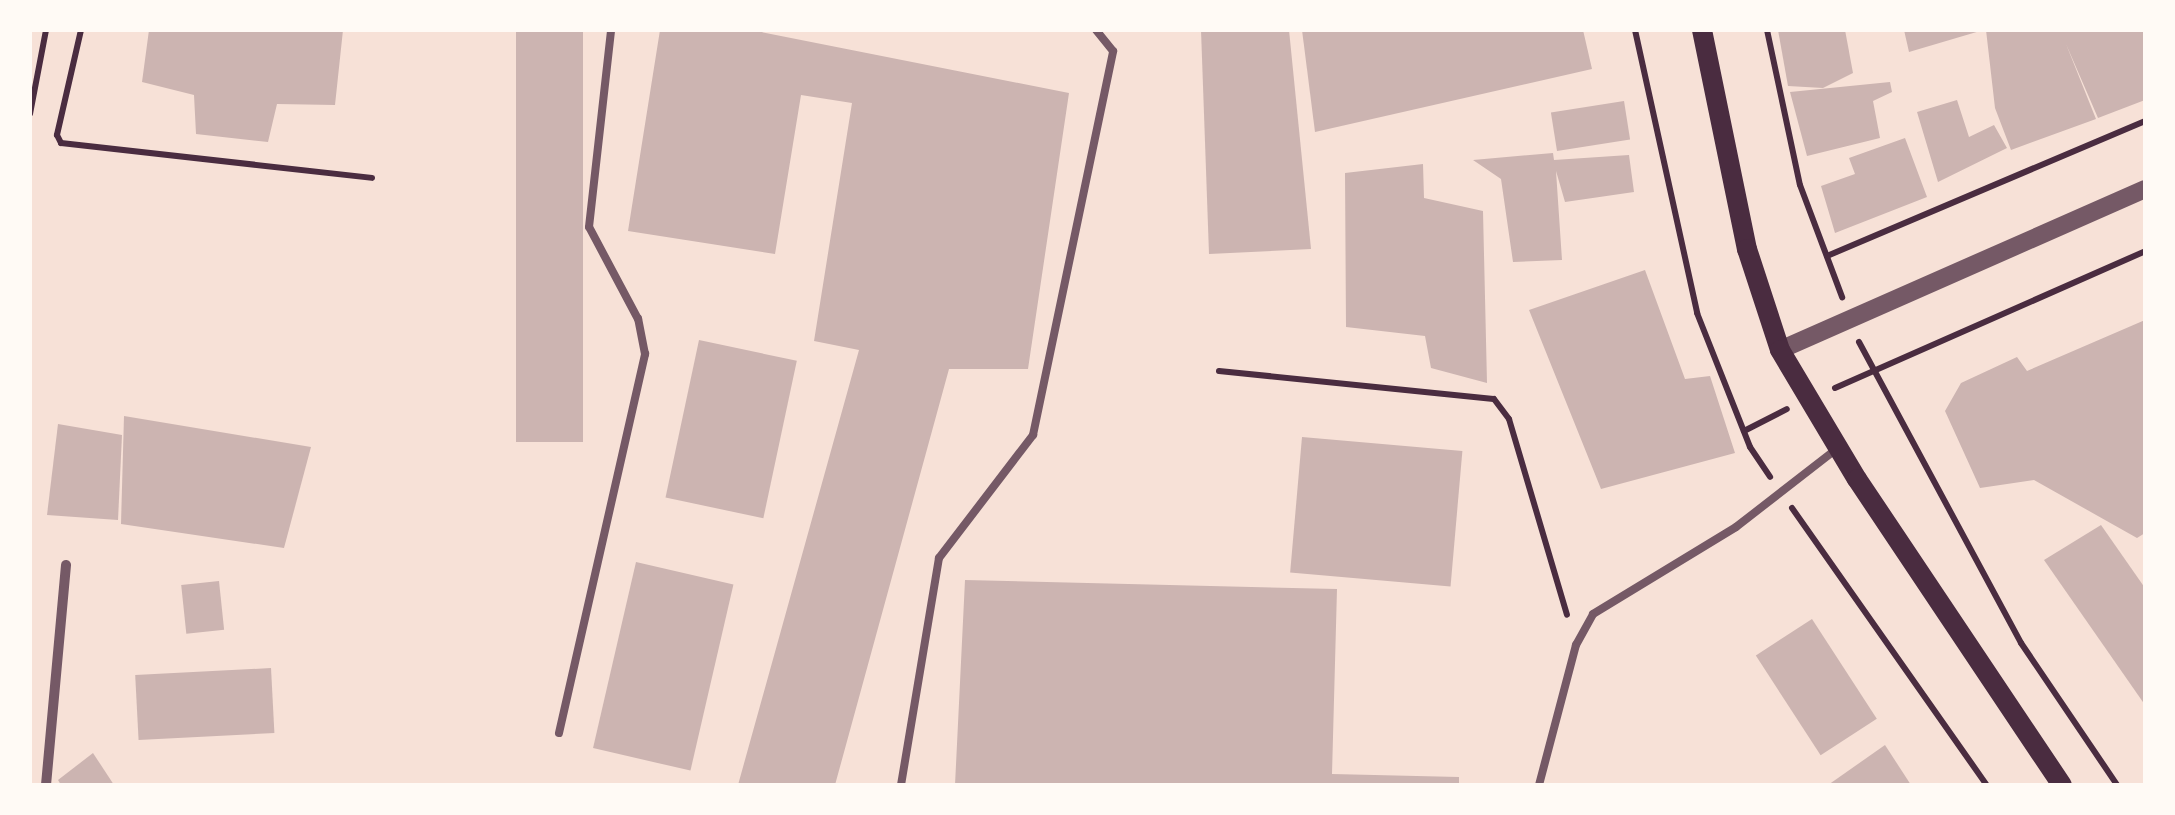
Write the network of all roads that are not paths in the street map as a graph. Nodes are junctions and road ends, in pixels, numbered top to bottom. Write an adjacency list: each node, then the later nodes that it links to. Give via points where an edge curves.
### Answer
1 (612, 30): 8 (lane, via 589,227 638,319 645,354)
2 (1096, 30): 10 (lane, via 1113,52 1034,434 939,558)
3 (1702, 30): 5 (main road, via 1747,249)
4 (2145, 189): 5 (street)
5 (1780, 350): 6 (main road)
6 (1838, 448): 11 (lane, via 1736,526 1593,614 1576,645); 12 (main road)
7 (66, 565): 9 (street)
8 (560, 734)
9 (46, 785)
10 (901, 785)
11 (1539, 785)
12 (2062, 785)

